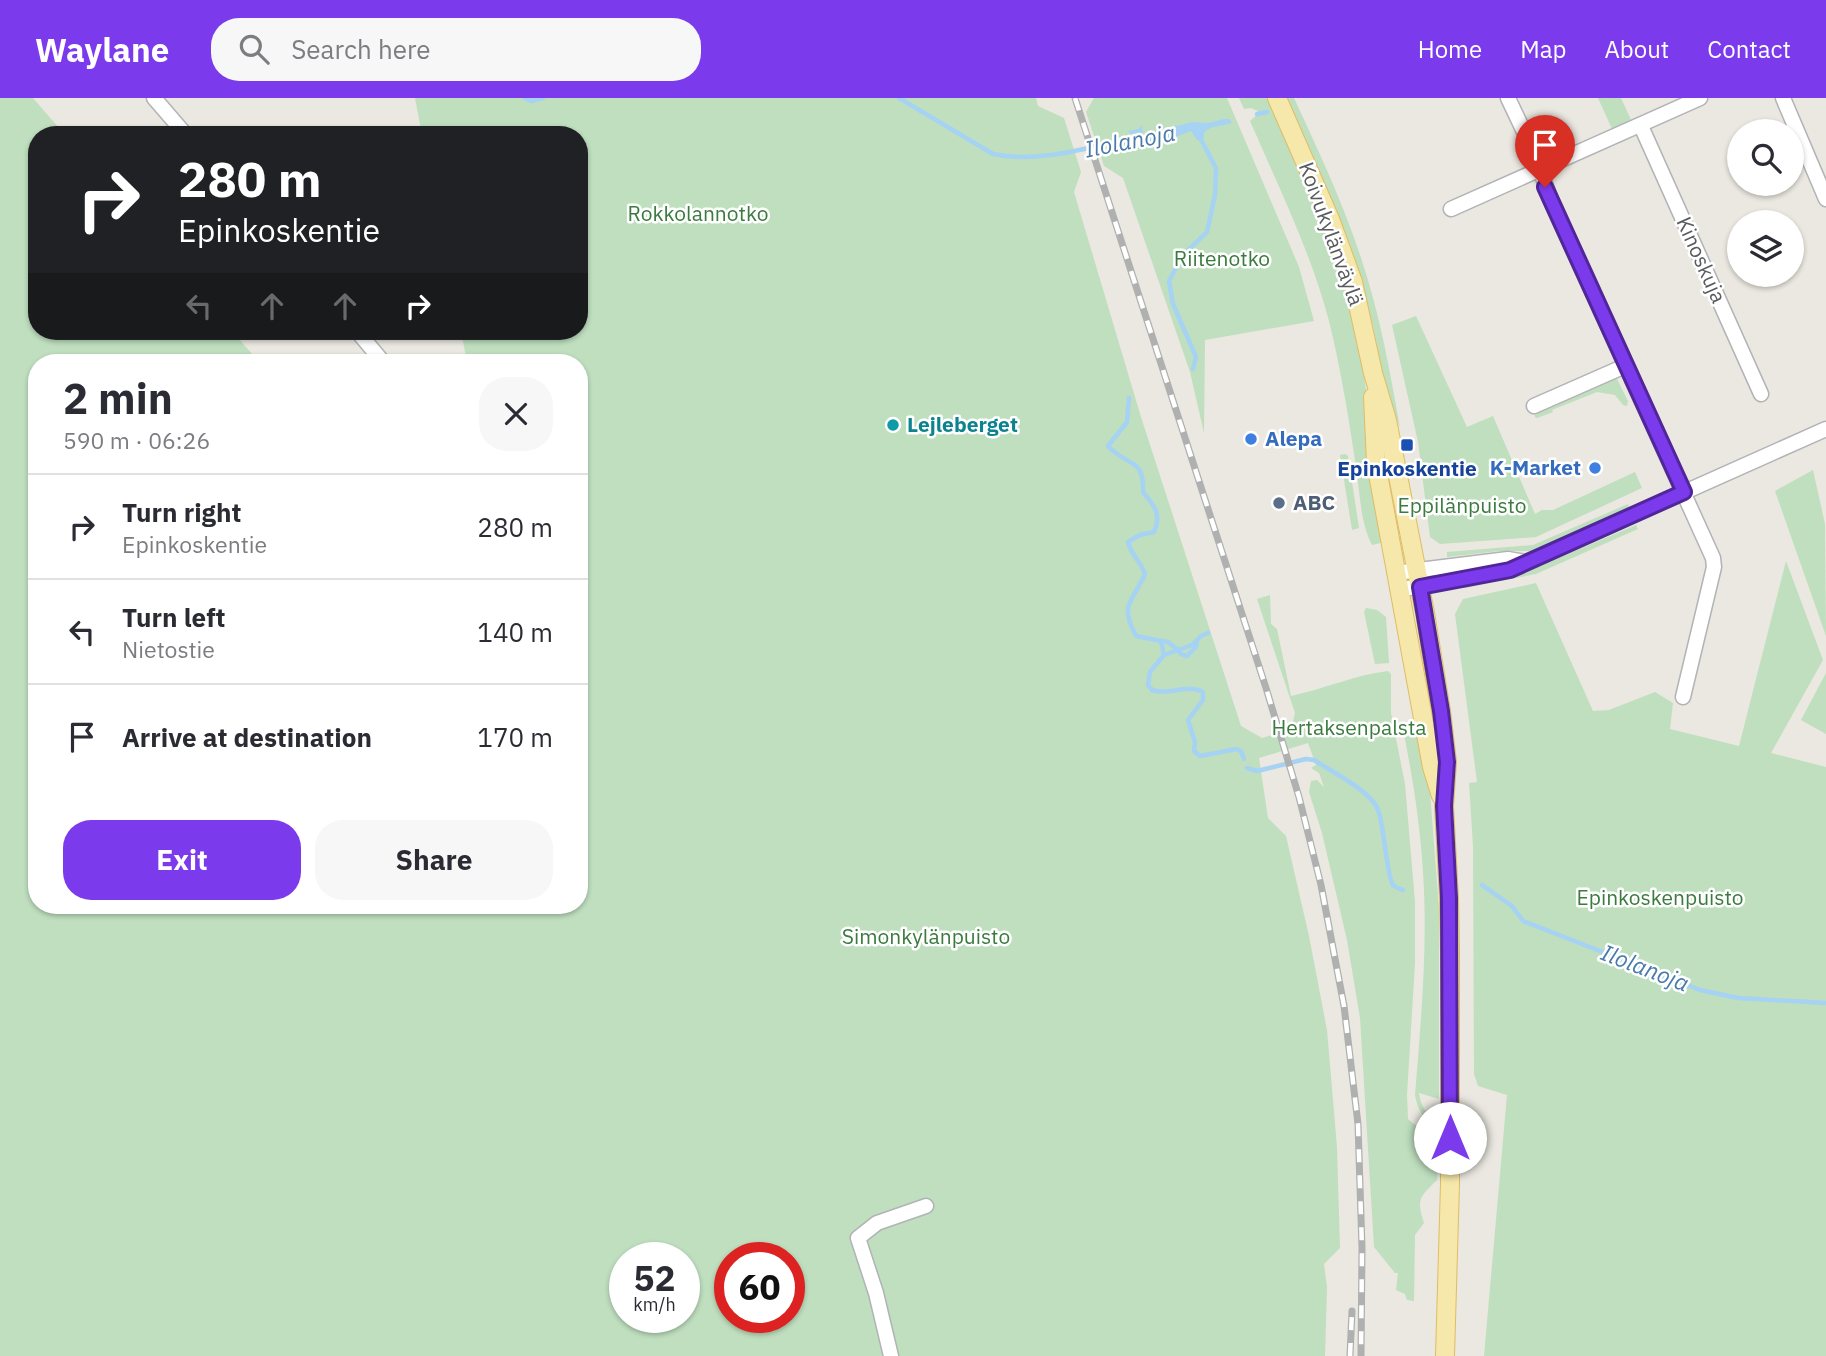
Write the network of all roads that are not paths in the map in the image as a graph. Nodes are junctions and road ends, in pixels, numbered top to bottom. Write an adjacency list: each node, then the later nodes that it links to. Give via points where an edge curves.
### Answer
1 (154, 98): 6 (street)
2 (1277, 98): 14 (main road, Koivukylänväylä, via 1342,251)
3 (1508, 98): 8 (street)
4 (1700, 98): 7 (street)
5 (1783, 98): 9 (street)
6 (179, 126)
7 (1641, 126): 8 (street); 15 (street, Kinoskuja)
8 (1540, 170): 10 (street); 13 (street)
9 (1826, 198)
10 (1451, 209)
11 (365, 340): 12 (street)
12 (376, 354)
13 (1625, 366): 16 (street); 18 (street)
14 (1373, 373): 19 (main road, Koivukylänväylä, via 1387,420); 20 (main road, Koivukylänväylä, via 1376,463)
15 (1761, 394)
16 (1534, 406)
17 (1826, 429): 18 (street)
18 (1684, 492): 19 (street, via 1525,562 1508,559); 21 (street, via 1714,567)
19 (1418, 579): 20 (street); 22 (main road, Koivukylänväylä, via 1447,762)
20 (1397, 582): 22 (main road, Koivukylänväylä, via 1432,767)
21 (1683, 697)
22 (1444, 806): 25 (main road, Koivukylänväylä, via 1450,938)
23 (926, 1206): 24 (street, via 877,1223 858,1238)
24 (891, 1356)
25 (1445, 1356)

